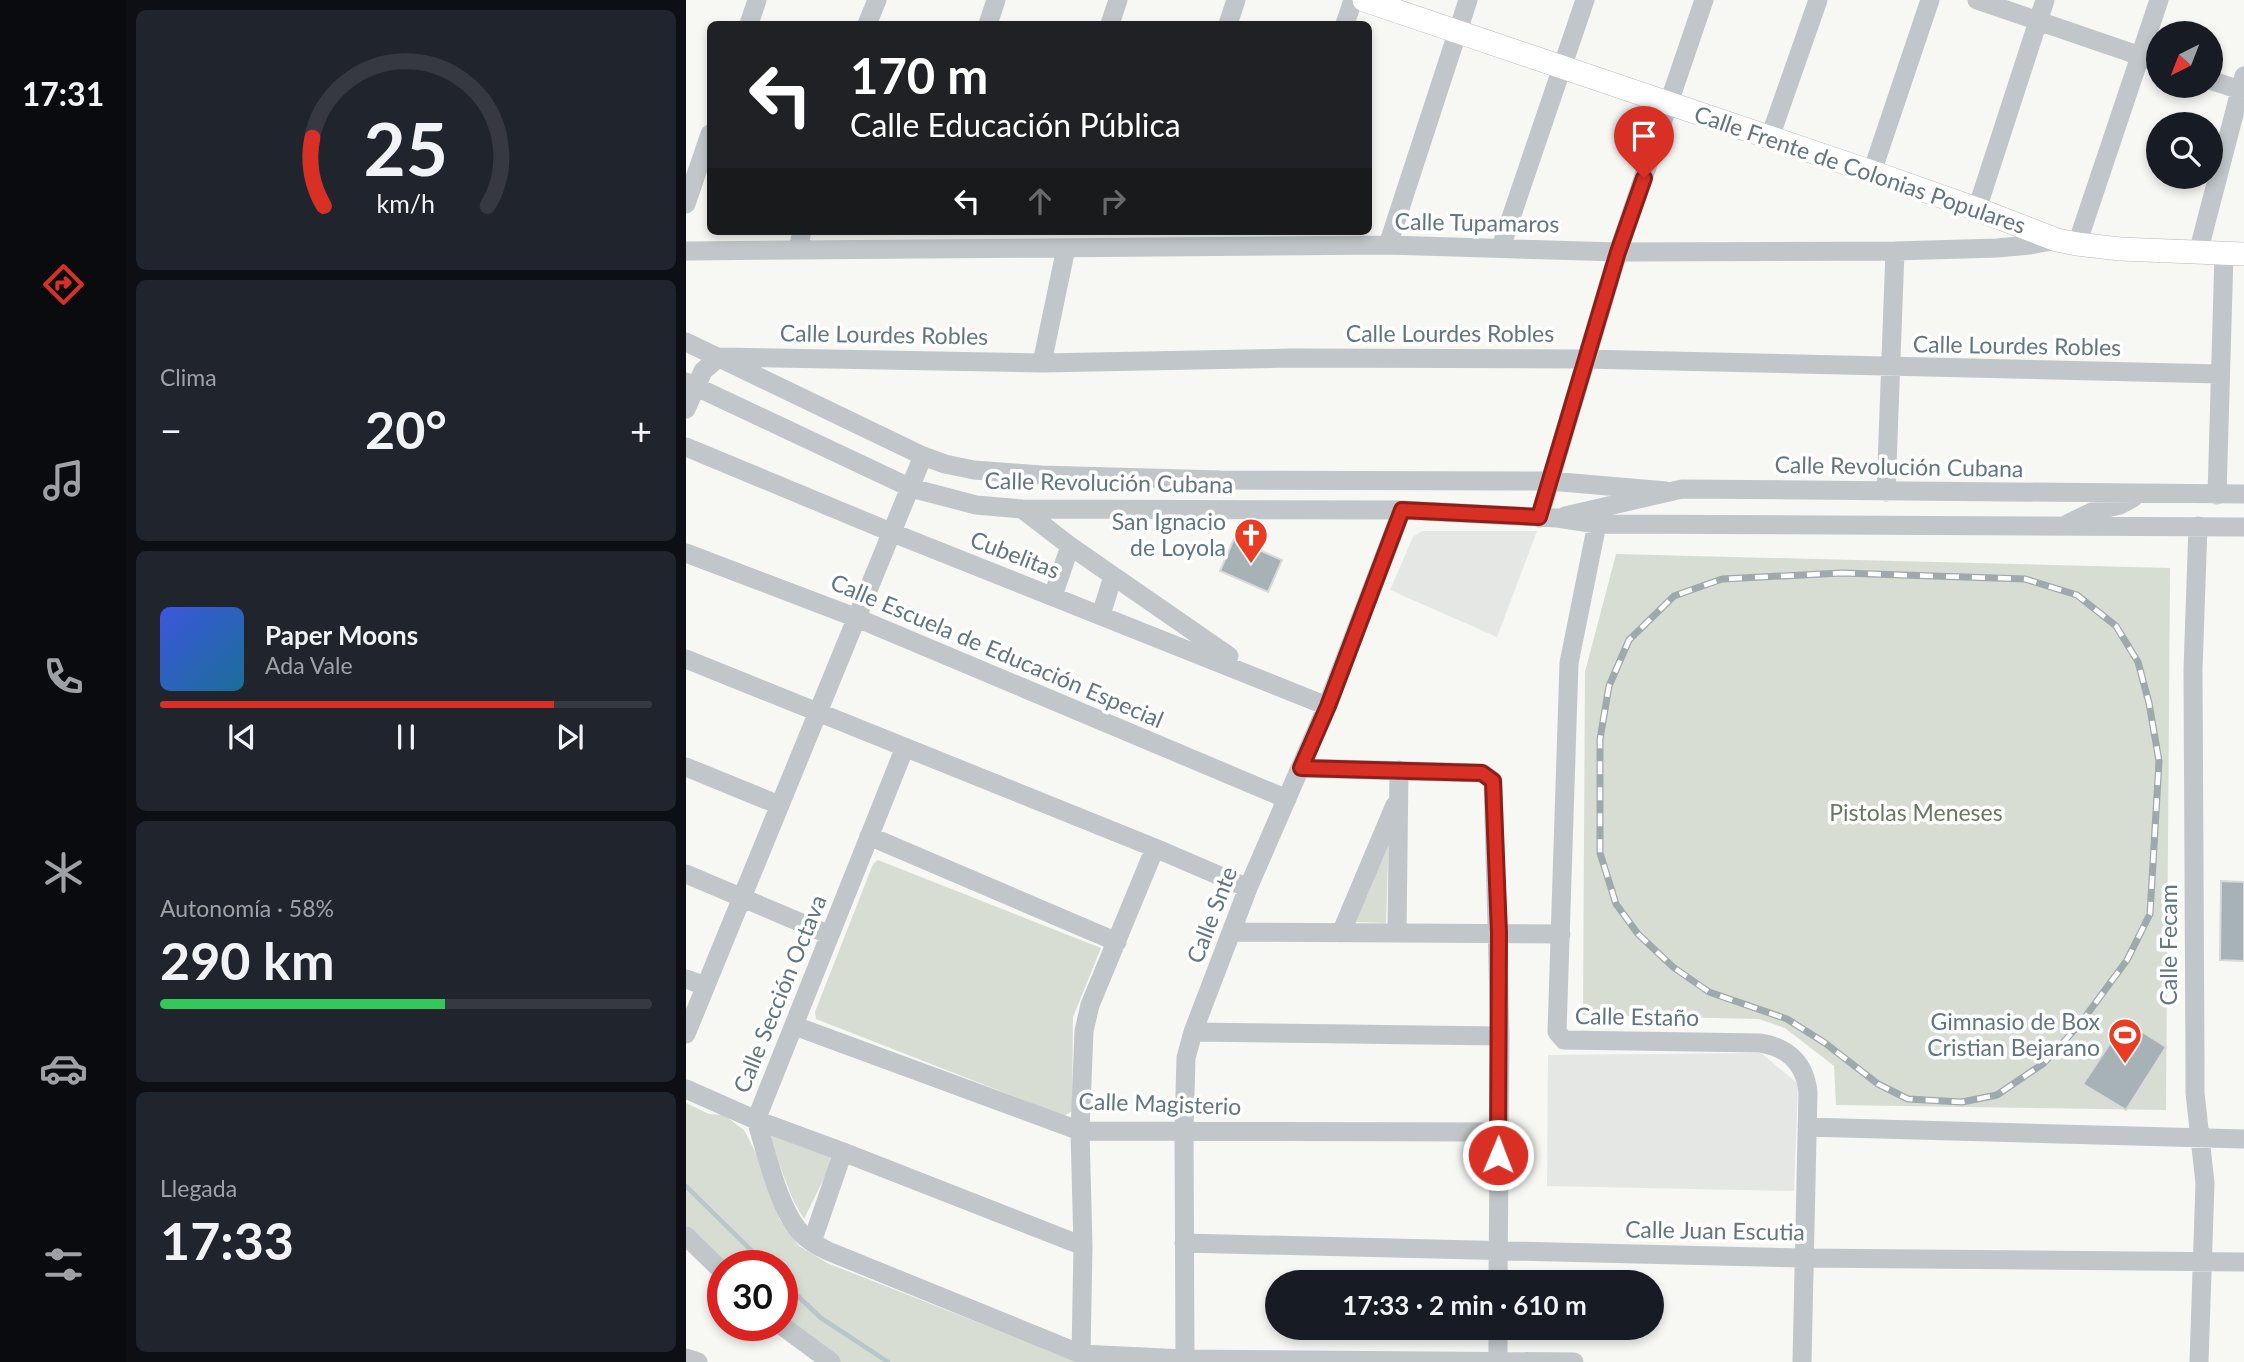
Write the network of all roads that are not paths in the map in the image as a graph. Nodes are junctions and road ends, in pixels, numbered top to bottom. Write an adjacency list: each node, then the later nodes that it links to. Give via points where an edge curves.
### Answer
1 (757, 0): 16 (street)
2 (877, 0): 17 (street)
3 (996, 0): 18 (street)
4 (1118, 0): 19 (street)
5 (1237, 0): 20 (street)
6 (1353, 0): 21 (street)
7 (1364, 0): 23 (main road, Calle Frente de Colonias Populares)
8 (1468, 0): 23 (street)
9 (1585, 0): 26 (street)
10 (1704, 0): 29 (street)
11 (1818, 0): 30 (street)
12 (1930, 0): 32 (street)
13 (1977, 0): 22 (street)
14 (2045, 0): 22 (street)
15 (2159, 0): 24 (street)
16 (750, 21)
17 (868, 21)
18 (989, 21)
19 (1111, 21)
20 (1229, 21)
21 (1346, 21)
22 (2038, 21): 24 (street); 34 (street)
23 (1457, 31): 26 (main road, Calle Frente de Colonias Populares); 41 (street)
24 (2138, 56): 25 (street); 40 (street)
25 (2146, 58)
26 (1563, 67): 29 (main road, Calle Frente de Colonias Populares); 42 (street)
27 (2223, 81): 28 (street)
28 (2242, 83): 47 (street)
29 (1670, 103): 30 (main road, Calle Frente de Colonias Populares); 46 (street)
30 (1770, 137): 32 (main road, Calle Frente de Colonias Populares)
31 (707, 142): 33 (street)
32 (1872, 172): 34 (main road, Calle Frente de Colonias Populares)
33 (686, 202)
34 (1977, 209): 40 (main road, Calle Frente de Colonias Populares)
35 (1038, 239): 39 (street, Calle Tupamaros); 43 (street, Calle Tupamaros)
36 (1149, 239): 37 (street, Calle Tupamaros); 43 (street, Calle Tupamaros)
37 (1269, 239): 41 (street, Calle Tupamaros)
38 (800, 240): 39 (street, Calle Tupamaros); 44 (street, Calle Tupamaros)
39 (916, 240)
40 (2067, 242): 45 (street, Calle Tupamaros); 47 (main road, Calle Frente de Colonias Populares)
41 (1388, 245): 42 (street, Calle Tupamaros)
42 (1501, 247): 46 (street, Calle Tupamaros)
43 (1066, 248): 52 (street)
44 (686, 251)
45 (1895, 251): 46 (street, Calle Tupamaros); 53 (street)
46 (1618, 252): 51 (street)
47 (2198, 253): 48 (main road, Calle Frente de Colonias Populares)
48 (2234, 254): 54 (street)
49 (686, 342): 50 (street)
50 (719, 357): 52 (street, Calle Lourdes Robles); 55 (street); 58 (street)
51 (1586, 359): 52 (street, Calle Lourdes Robles); 53 (street, Calle Lourdes Robles); 59 (street)
52 (1042, 363)
53 (1891, 368): 54 (street, Calle Lourdes Robles); 62 (street)
54 (2220, 374): 65 (street)
55 (691, 384): 56 (street); 60 (street, Calle Revolución Cubana)
56 (686, 409)
57 (686, 447): 73 (street, Cubelitas)
58 (923, 456): 59 (street, via 974,470 1041,475); 60 (street)
59 (1550, 481): 61 (street); 68 (street)
60 (911, 488): 66 (street, Calle Revolución Cubana, via 976,505); 73 (street)
61 (1666, 491): 62 (street, Calle Revolución Cubana); 68 (street, Calle Revolución Cubana)
62 (1886, 492): 63 (street, Calle Revolución Cubana)
63 (2139, 494): 65 (street, Calle Revolución Cubana); 70 (street)
64 (2244, 494): 65 (street, Calle Revolución Cubana)
65 (2217, 495)
66 (1022, 509): 67 (street, Calle Revolución Cubana); 74 (street)
67 (1402, 510): 68 (street, Calle Revolución Cubana); 82 (street, Calle Snte)
68 (1548, 518): 69 (street, Calle Revolución Cubana)
69 (1597, 524): 70 (street, Calle Revolución Cubana); 101 (street, Calle Estaño, via 1569,663)
70 (2063, 526): 71 (street, Calle Revolución Cubana)
71 (2197, 526): 72 (street, Calle Revolución Cubana); 115 (street, Calle Fecam, via 2195,1093)
72 (2244, 527)
73 (893, 533): 77 (street, Cubelitas); 79 (street)
74 (1070, 547): 76 (street); 77 (street)
75 (686, 553): 79 (street, Calle Escuela de Educación Especial)
76 (1113, 576): 78 (street); 81 (street)
77 (1053, 596): 78 (street, Cubelitas)
78 (1101, 615): 81 (street, Cubelitas)
79 (857, 618): 83 (street); 89 (street, Calle Escuela de Educación Especial)
80 (686, 659): 83 (street)
81 (1257, 676): 82 (street, Cubelitas)
82 (1328, 706): 86 (street, Calle Snte)
83 (818, 712): 84 (street); 90 (street)
84 (905, 747): 91 (street, Calle Sección Octava); 92 (street)
85 (686, 767): 90 (street)
86 (1301, 768): 87 (street); 89 (street, Calle Snte)
87 (1399, 770): 88 (street); 99 (street, via 1488,775 1494,785)
88 (1399, 798): 97 (street); 98 (street)
89 (1287, 799): 94 (street, Calle Snte)
90 (779, 805): 95 (street)
91 (869, 836): 100 (street, Calle Sección Octava); 102 (street)
92 (1155, 848): 94 (street); 102 (street)
93 (686, 874): 95 (street)
94 (1248, 888): 96 (street, Calle Snte)
95 (741, 896): 100 (street); 104 (street)
96 (1232, 932): 98 (street); 106 (street, Calle Snte)
97 (1397, 932): 98 (street); 99 (street)
98 (1341, 933)
99 (1499, 933): 101 (street); 108 (street)
100 (830, 934): 105 (street, Calle Sección Octava)
101 (1561, 934): 111 (street, Calle Estaño, via 1560,1039 1776,1046 1787,1051 1804,1072)
102 (1117, 942): 113 (street, via 1086,1017)
103 (686, 979): 104 (street)
104 (705, 986): 107 (street)
105 (795, 1026): 110 (street, Calle Sección Octava); 113 (street, Calle Magisterio)
106 (1194, 1032): 108 (street); 112 (street, Calle Snte, via 1185,1068)
107 (686, 1034)
108 (1500, 1036): 114 (street)
109 (686, 1089): 110 (street)
110 (756, 1120): 117 (street); 119 (street, Calle Sección Octava, via 786,1213)
111 (1808, 1127): 115 (street); 124 (street, Calle Estaño)
112 (1184, 1130): 113 (street, Calle Magisterio); 114 (street, Calle Magisterio); 120 (street, Calle Snte)
113 (1080, 1131): 121 (street)
114 (1499, 1132): 122 (street)
115 (2201, 1138): 116 (street); 125 (street, Calle Fecam, via 2205,1183)
116 (2244, 1139)
117 (844, 1152): 119 (street); 121 (street)
118 (686, 1236): 123 (street)
119 (811, 1242): 130 (street)
120 (1184, 1243): 122 (street, Calle Juan Escutia); 132 (street, Calle Snte)
121 (1083, 1246): 130 (street)
122 (1498, 1250): 124 (street, Calle Juan Escutia); 127 (street)
123 (707, 1256)
124 (1803, 1258): 125 (street, Calle Juan Escutia); 137 (street, Calle Estaño)
125 (2202, 1261): 126 (street, Calle Juan Escutia); 138 (street, Calle Fecam)
126 (2244, 1262)
127 (1498, 1270)
128 (798, 1338): 135 (street)
129 (1498, 1340): 133 (street)
130 (1081, 1354): 132 (street)
131 (686, 1358): 134 (street)
132 (1185, 1360): 133 (street)
133 (1498, 1361): 136 (street)
134 (698, 1362)
135 (831, 1362)
136 (1574, 1362)
137 (1802, 1362)
138 (2199, 1362)

